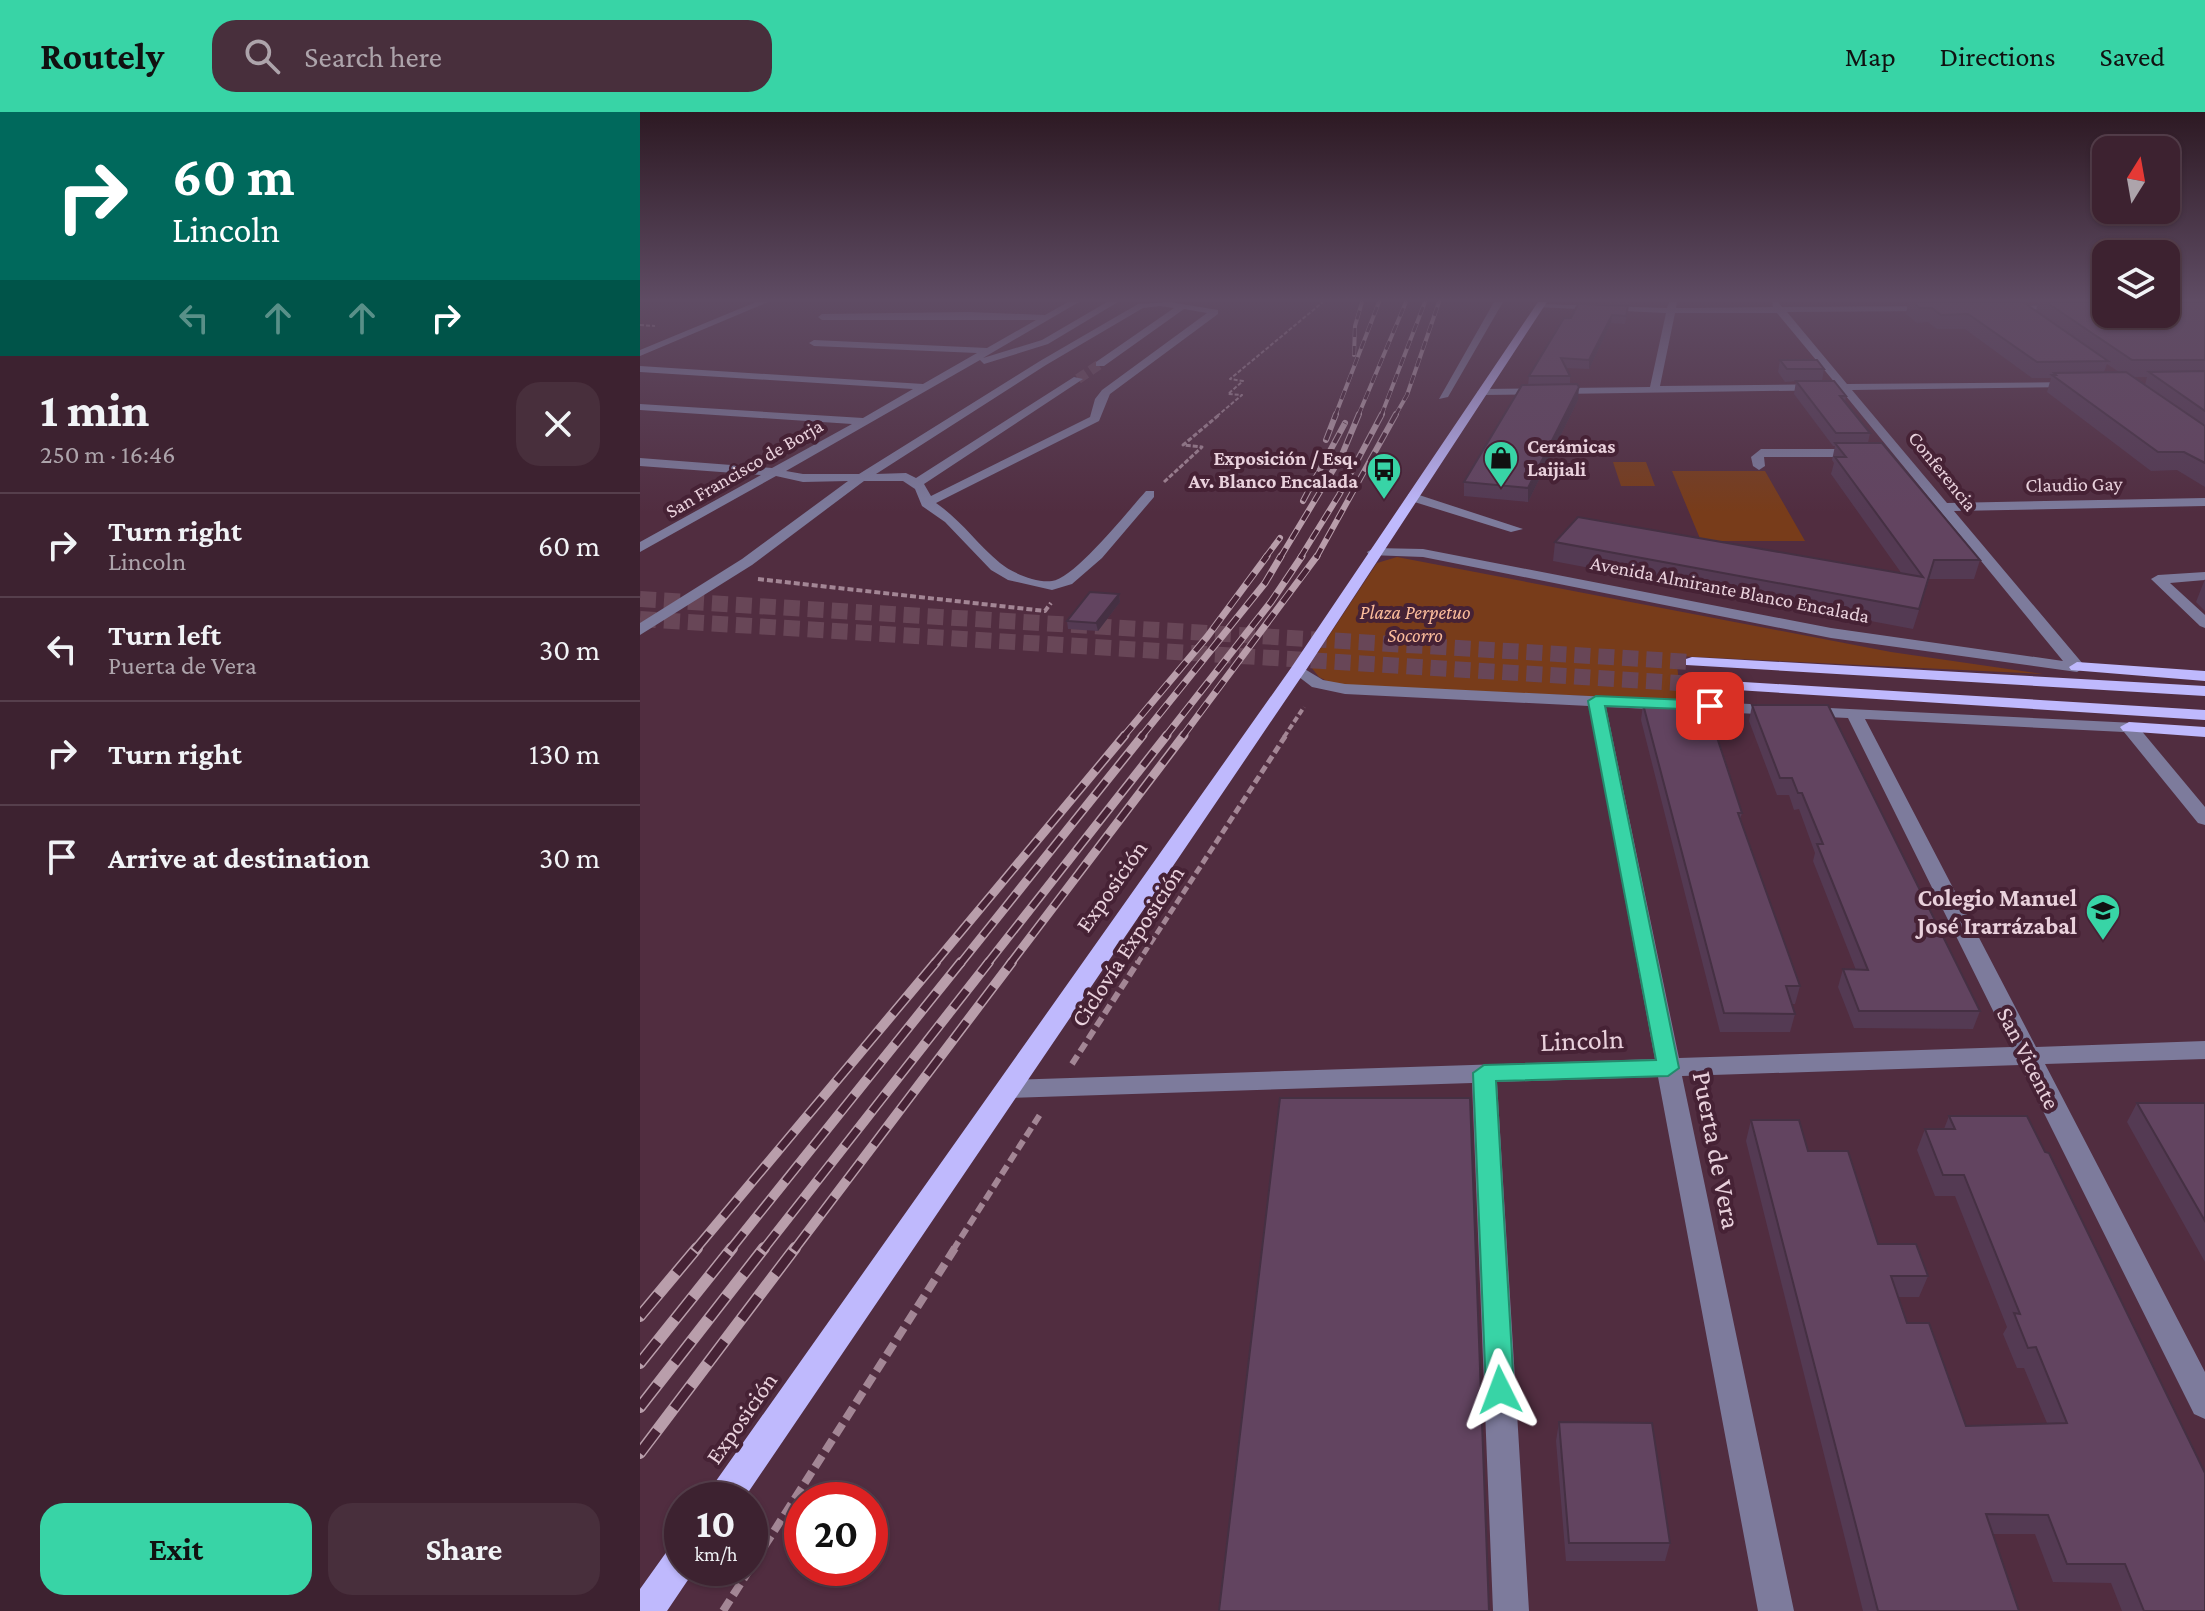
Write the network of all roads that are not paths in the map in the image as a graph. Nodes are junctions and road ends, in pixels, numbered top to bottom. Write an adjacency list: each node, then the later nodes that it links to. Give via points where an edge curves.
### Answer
1 (687, 372): 11 (street)
2 (951, 372): 11 (street, San Francisco de Borja)
3 (1029, 372): 22 (street)
4 (1133, 372): 27 (street, via 1100,399 1095,419)
5 (1458, 372): 15 (street)
6 (1496, 372): 14 (main road, Exposición)
7 (1658, 372): 13 (street)
8 (1833, 372): 12 (street, Conferencia)
9 (1078, 379): 23 (street)
10 (2092, 384): 12 (street)
11 (925, 387): 17 (street, San Francisco de Borja)
12 (1846, 387): 13 (street); 18 (street, Conferencia)
13 (1654, 390): 14 (street)
14 (1482, 392): 25 (main road, Exposición)
15 (1443, 397)
16 (640, 407): 17 (street)
17 (864, 421): 21 (street, San Francisco de Borja)
18 (1886, 453): 20 (street, via 1761,453); 28 (street, Conferencia)
19 (640, 462): 21 (street)
20 (1759, 466)
21 (775, 472): 22 (street); 30 (street, San Francisco de Borja)
22 (859, 479): 23 (street, via 899,476); 34 (street, via 726,576)
23 (917, 483): 27 (street)
24 (1150, 494): 27 (street, via 1097,555 1063,584 1048,585 1005,573)
25 (1412, 497): 29 (street); 31 (main road, Exposición)
26 (2205, 502): 28 (street, Claudio Gay)
27 (927, 503)
28 (1943, 507): 36 (street, Conferencia)
29 (1516, 529)
30 (643, 544)
31 (1374, 552): 36 (street, Avenida Almirante Blanco Encalada, via 1423,553 1880,641); 38 (main road, Exposición)
32 (2205, 576): 33 (street, via 2158,579)
33 (2205, 623)
34 (640, 630)
35 (1692, 662): 40 (main road)
36 (2077, 667): 37 (main road)
37 (2205, 676)
38 (1308, 677): 41 (street, via 1345,689); 51 (main road, Exposición)
39 (1695, 684): 43 (main road)
40 (2205, 691)
41 (1596, 701): 42 (street); 49 (street, Puerta de Vera)
42 (1853, 712): 44 (street); 48 (street, San Vicente)
43 (2205, 715)
44 (2129, 727): 45 (main road); 46 (street)
45 (2205, 732)
46 (2205, 819)
47 (2205, 1050): 48 (street, Lincoln)
48 (2027, 1055): 49 (street, Lincoln); 52 (street, San Vicente)
49 (1668, 1068): 50 (street, Lincoln); 57 (street, Puerta de Vera)
50 (1484, 1073): 51 (street, Lincoln); 56 (street)
51 (1010, 1089): 53 (main road, Exposición)
52 (2205, 1404)
53 (736, 1482)
54 (664, 1585): 55 (main road)
55 (646, 1611)
56 (1511, 1611)
57 (1776, 1611)

